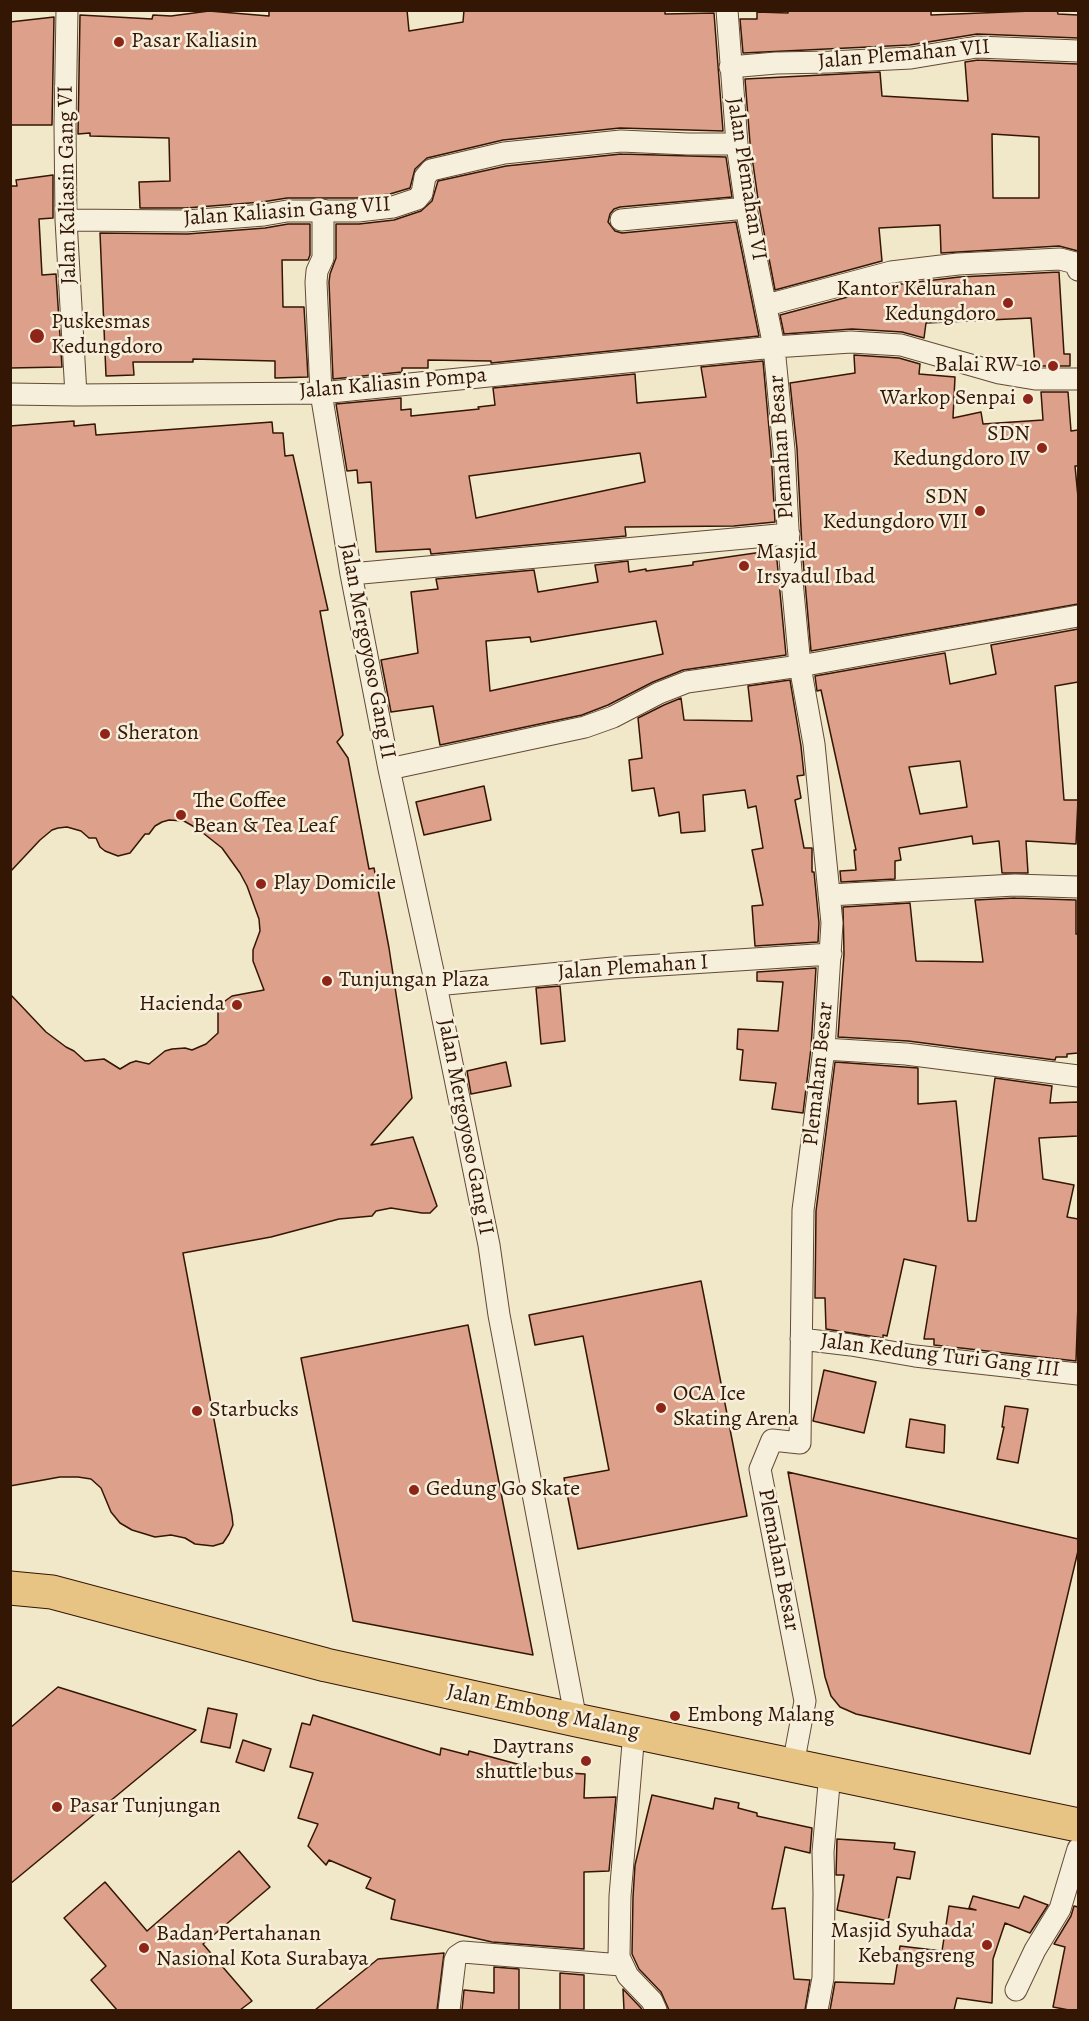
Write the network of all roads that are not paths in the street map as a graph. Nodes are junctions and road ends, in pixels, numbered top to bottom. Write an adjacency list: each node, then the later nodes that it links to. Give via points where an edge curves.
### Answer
1 (67, 10): 8 (street, Jalan Kaliasin Gang VI)
2 (727, 10): 4 (street, Jalan Plemahan VI)
3 (1078, 51): 4 (street, Jalan Plemahan VII, via 977,47 911,58)
4 (730, 67): 5 (street, Jalan Plemahan VI)
5 (737, 144): 6 (street, Jalan Plemahan VI); 7 (street, Jalan Kaliasin Gang VII, via 621,141 504,153 431,170 420,196 393,207)
6 (746, 208): 9 (street); 11 (street, Jalan Plemahan VI)
7 (323, 210): 8 (street, Jalan Kaliasin Gang VII, via 186,221); 14 (street, Jalan Mergoyoso Gang II, via 323,258 316,282)
8 (66, 220): 16 (street, Jalan Kaliasin Gang VI)
9 (621, 220)
10 (1078, 270): 11 (street, via 1075,263 1060,259 958,264 891,272)
11 (767, 305): 12 (street, Jalan Plemahan VI)
12 (774, 347): 13 (street, Jalan Kaliasin Pompa, via 850,342 901,345 999,373 1035,379); 14 (street, Jalan Kaliasin Pompa); 17 (street, Plemahan Besar)
13 (1078, 379)
14 (321, 393): 16 (street, Jalan Kaliasin Pompa); 18 (street, Jalan Mergoyoso Gang II)
15 (10, 394): 16 (street, Jalan Kaliasin Pompa)
16 (76, 395)
17 (789, 534): 18 (street); 20 (street, Plemahan Besar)
18 (351, 574): 21 (street, Jalan Mergoyoso Gang II)
19 (1078, 616): 20 (street)
20 (800, 666): 21 (street, via 687,682 585,727); 23 (street, Plemahan Besar, via 814,744)
21 (389, 769): 25 (street, Jalan Mergoyoso Gang II)
22 (1078, 887): 23 (street, via 1015,885)
23 (829, 895): 24 (street, Plemahan Besar)
24 (831, 954): 25 (street, Jalan Plemahan I, via 613,968); 26 (street, Plemahan Besar)
25 (436, 985): 31 (street, Jalan Mergoyoso Gang II, via 489,1245)
26 (824, 1049): 27 (street, via 906,1054); 28 (street, Plemahan Besar, via 803,1210)
27 (1078, 1077)
28 (801, 1339): 29 (street, Jalan Kedung Turi Gang III); 33 (street, Plemahan Besar, via 800,1443 772,1440 760,1469 805,1701)
29 (1078, 1374)
30 (10, 1588): 31 (main road, Jalan Embong Malang, via 52,1592 326,1665)
31 (576, 1720): 32 (main road, Jalan Embong Malang)
32 (634, 1732): 33 (main road, Jalan Embong Malang); 37 (street, via 620,1896)
33 (793, 1765): 34 (main road, Jalan Embong Malang)
34 (830, 1773): 35 (main road, Jalan Embong Malang); 41 (street, via 823,1852 822,1978)
35 (1078, 1825)
36 (1078, 1849): 38 (street, via 1060,1909)
37 (621, 1965): 39 (street, via 463,1952 453,1965); 40 (street)
38 (1016, 1990)
39 (449, 2010)
40 (656, 2010)
41 (817, 2010)

